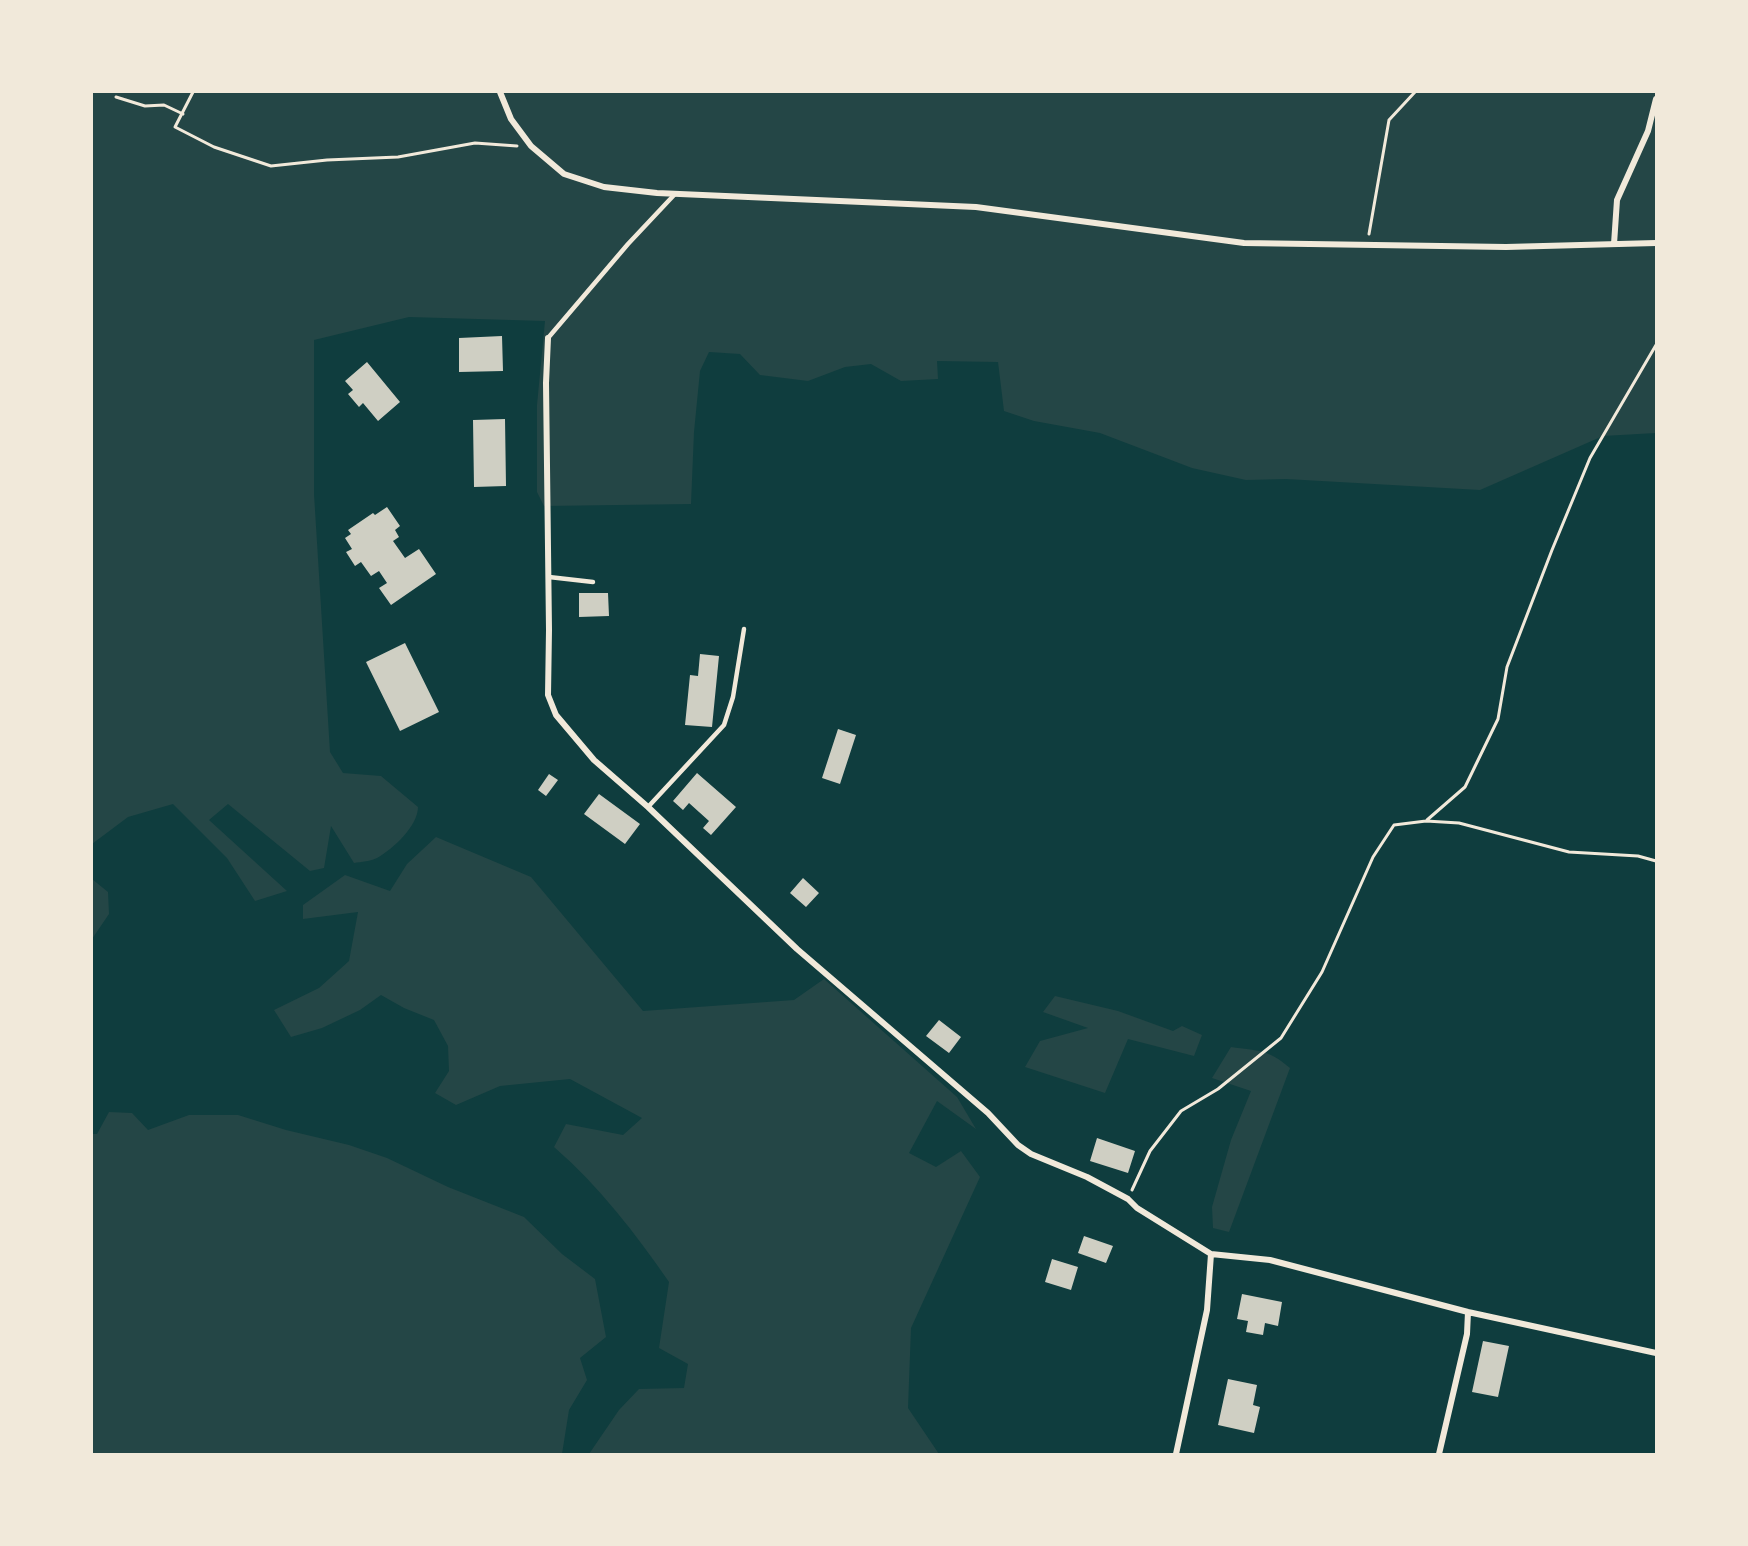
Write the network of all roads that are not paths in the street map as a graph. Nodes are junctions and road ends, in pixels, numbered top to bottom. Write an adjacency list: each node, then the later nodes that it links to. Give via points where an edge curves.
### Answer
1 (500, 92): 3 (street, via 511,119 531,146 564,174 604,187)
2 (1656, 99): 5 (street, via 1648,131 1617,200)
3 (675, 194): 5 (street, via 976,207 1244,243 1506,247); 6 (lane)
4 (1656, 243): 5 (street)
5 (1614, 244)
6 (548, 338): 7 (street)
7 (549, 577): 8 (lane); 10 (street, via 548,695 556,715 594,760)
8 (593, 582)
9 (744, 629): 10 (lane, via 733,697 724,725)
10 (648, 807): 11 (street, via 797,949 988,1113 1018,1145 1128,1199)
11 (1211, 1254): 12 (street, via 1270,1260); 14 (street, via 1208,1310)
12 (1468, 1312): 13 (street); 15 (street, via 1467,1334)
13 (1656, 1353)
14 (1176, 1455)
15 (1439, 1455)

